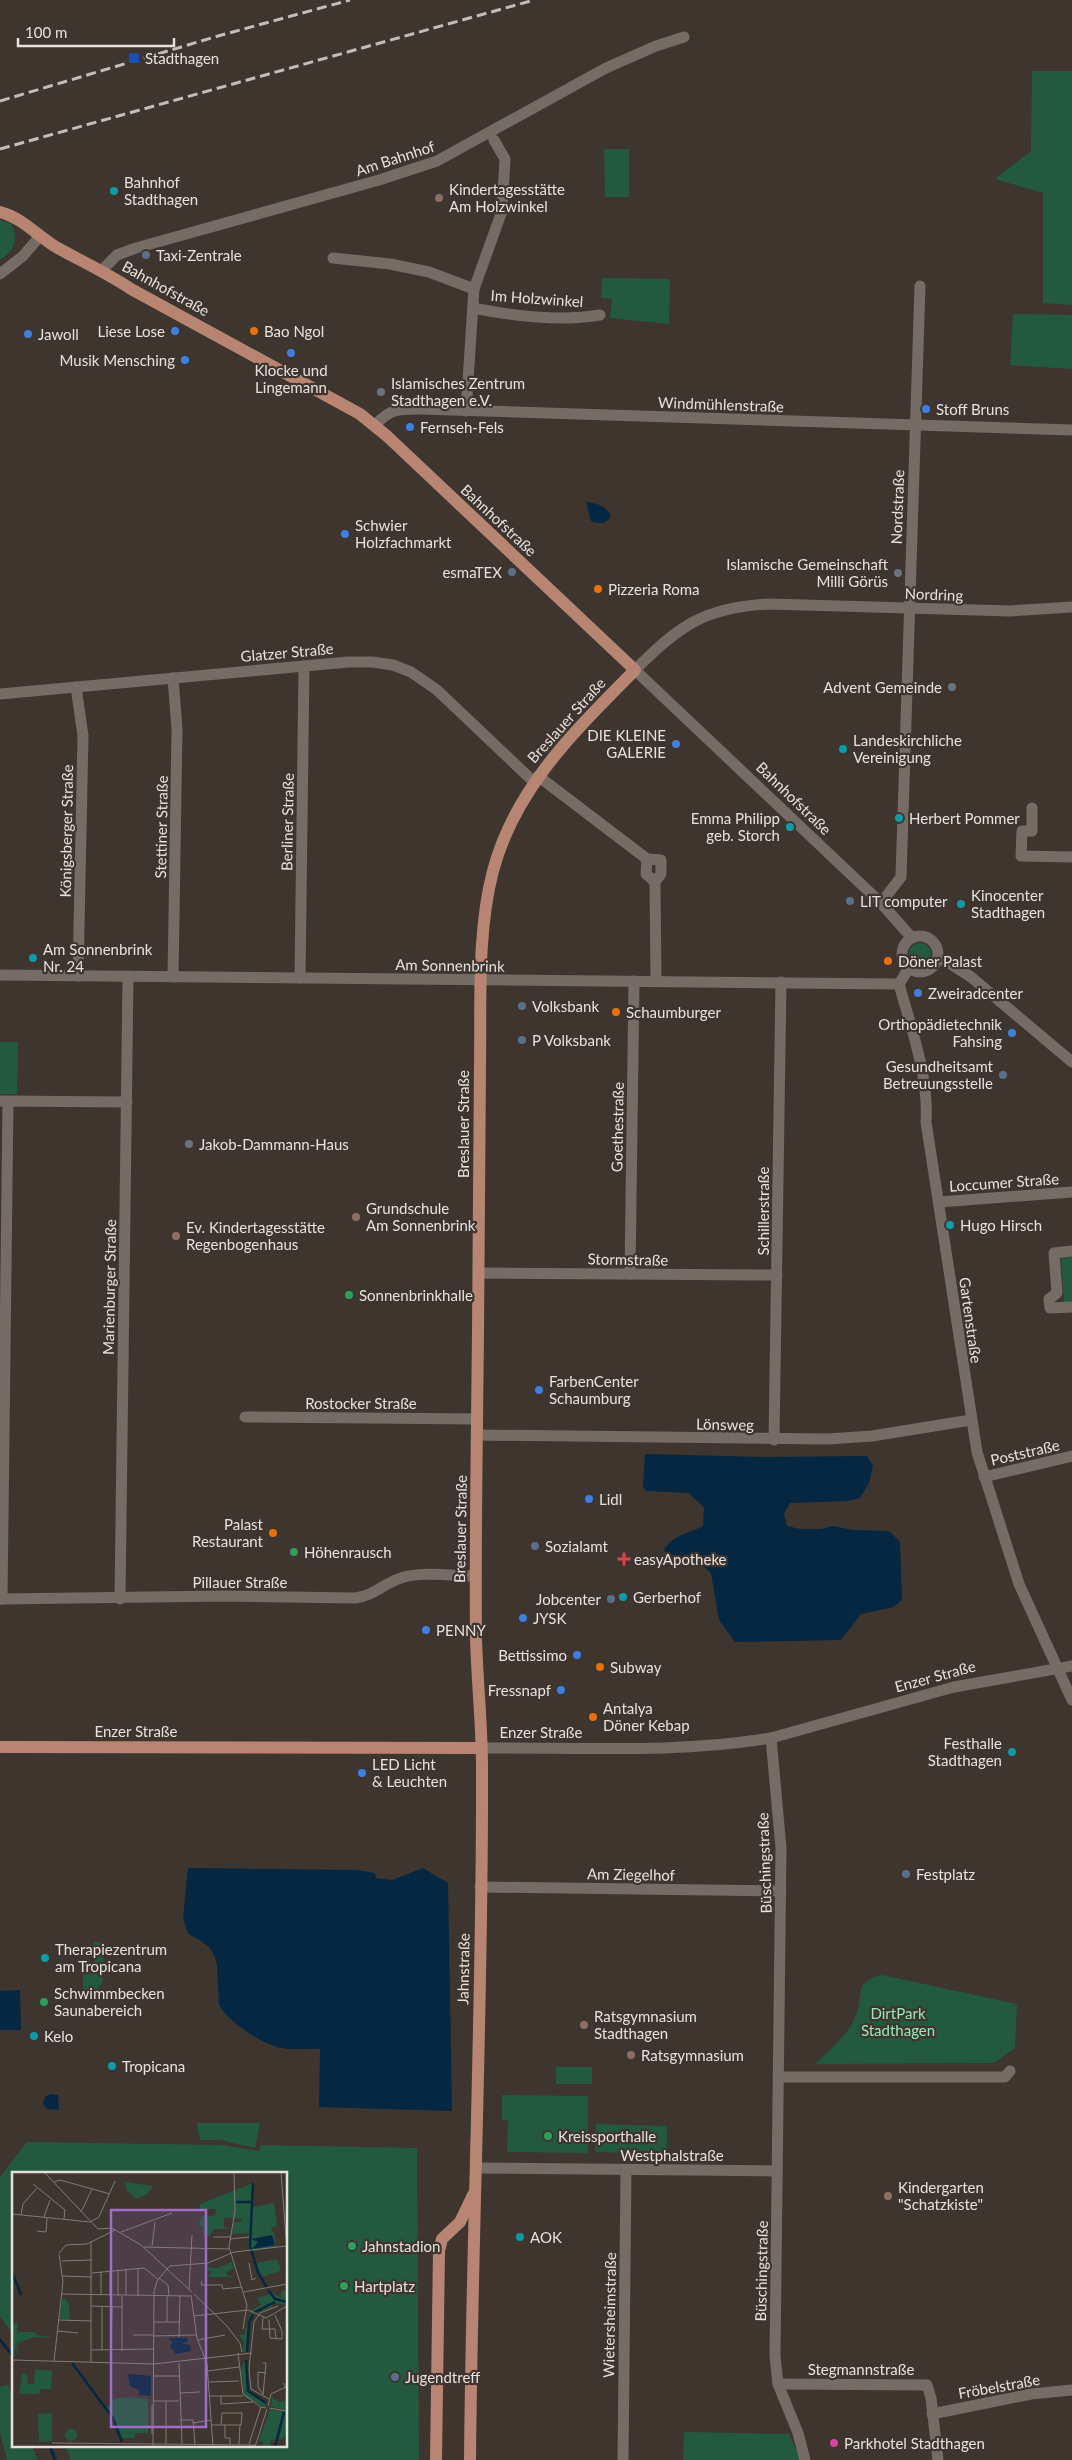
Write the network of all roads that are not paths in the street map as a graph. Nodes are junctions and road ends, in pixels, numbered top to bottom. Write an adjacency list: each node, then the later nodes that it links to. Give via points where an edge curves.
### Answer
1 (684, 37): 6 (street, Am Bahnhof, via 606,68 437,161 136,248 117,255)
2 (494, 140): 9 (street, Im Holzwinkel, via 505,159 502,211)
3 (0, 212): 4 (main road, Bahnhofstraße, via 16,218)
4 (40, 236): 6 (main road, Bahnhofstraße); 7 (street, via 23,256)
5 (333, 258): 9 (street, Im Holzwinkel, via 429,272)
6 (102, 270): 13 (main road, Bahnhofstraße, via 131,289 340,401)
7 (0, 274)
8 (920, 286): 14 (street, Nordstraße)
9 (474, 289): 10 (street, Im Holzwinkel)
10 (473, 308): 11 (street, Im Holzwinkel, via 577,319); 12 (street, Im Holzwinkel)
11 (600, 315)
12 (466, 411): 13 (street, Windmühlenstraße, via 396,409); 14 (street, Windmühlenstraße)
13 (375, 425): 19 (main road, Bahnhofstraße)
14 (915, 426): 15 (street, Windmühlenstraße); 17 (street, Nordstraße)
15 (1072, 430)
16 (1072, 607): 17 (street, Nordring, via 1010,611)
17 (908, 608): 19 (street, Nordring, via 770,604 724,609 688,624); 26 (street, Nordstraße, via 901,877)
18 (304, 666): 20 (street, Glatzer Straße); 23 (street, Glatzer Straße, via 372,662 411,672 437,690); 34 (street, Berliner Straße)
19 (635, 670): 23 (main road, Breslauer Straße, via 575,732); 26 (street, Bahnhofstraße)
20 (173, 678): 21 (street, Glatzer Straße); 33 (street, Stettiner Straße, via 177,729)
21 (76, 687): 22 (street, Glatzer Straße); 31 (street, Königsberger Straße, via 82,736)
22 (0, 694)
23 (536, 779): 35 (main road, Breslauer Straße, via 504,838 493,871 486,910); 37 (street, Glatzer Straße, via 647,858 646,874 655,882)
24 (1032, 808): 25 (street, via 1032,831 1022,831 1021,856)
25 (1072, 857)
26 (881, 902): 27 (street, Bahnhofstraße)
27 (912, 938): 28 (street, via 929,938 937,947); 29 (street, via 902,952)
28 (938, 959): 29 (street, via 926,971); 40 (street, via 971,977)
29 (909, 968): 39 (street)
30 (0, 975): 31 (street, Am Sonnenbrink)
31 (78, 976): 32 (street, Am Sonnenbrink)
32 (128, 976): 33 (street, Am Sonnenbrink); 42 (street, Marienburger Straße)
33 (174, 977): 34 (street, Am Sonnenbrink)
34 (300, 978): 35 (street, Am Sonnenbrink)
35 (482, 980): 36 (street, Am Sonnenbrink); 46 (main road, Breslauer Straße)
36 (634, 981): 37 (street, Am Sonnenbrink); 47 (street, Goethestraße)
37 (656, 981): 38 (street, Am Sonnenbrink)
38 (781, 982): 39 (street, Am Sonnenbrink); 48 (street, Schillerstraße)
39 (899, 984): 44 (street, Gartenstraße, via 921,1069)
40 (1072, 1062)
41 (4, 1102): 42 (street); 58 (street)
42 (127, 1102): 59 (street, Marienburger Straße)
43 (1072, 1192): 44 (street, Loccumer Straße)
44 (939, 1202): 52 (street, Gartenstraße)
45 (1072, 1251): 49 (street, via 1054,1253 1057,1292 1049,1299 1050,1308)
46 (479, 1274): 47 (street, Stormstraße); 51 (main road, Breslauer Straße)
47 (630, 1274): 48 (street, Stormstraße)
48 (777, 1275): 54 (street, Schillerstraße)
49 (1072, 1307)
50 (245, 1417): 51 (street, Rostocker Straße)
51 (477, 1419): 53 (main road, Breslauer Straße)
52 (971, 1420): 54 (street, Lönsweg, via 872,1436); 56 (street, Gartenstraße)
53 (477, 1435): 54 (street, Lönsweg); 57 (main road, Breslauer Straße)
54 (774, 1440)
55 (1072, 1456): 56 (street, Poststraße)
56 (984, 1477): 61 (street, Gartenstraße, via 1019,1584)
57 (475, 1576): 59 (street, Pillauer Straße, via 414,1575 400,1578 376,1593 355,1598 224,1596); 65 (main road, Breslauer Straße)
58 (1, 1599): 59 (street, Pillauer Straße)
59 (120, 1599)
60 (1072, 1666): 61 (street, Enzer Straße)
61 (1059, 1667): 62 (street, Gartenstraße); 63 (street, Enzer Straße, via 954,1687)
62 (1072, 1700)
63 (771, 1738): 65 (street, Enzer Straße, via 683,1748); 67 (street, Büschingstraße)
64 (0, 1747): 65 (main road, Enzer Straße)
65 (481, 1748): 66 (main road, Jahnstraße)
66 (480, 1888): 67 (street, Am Ziegelhof); 70 (main road, Jahnstraße)
67 (781, 1891): 69 (street, Büschingstraße)
68 (1010, 2071): 69 (street, via 1005,2077)
69 (778, 2077): 72 (street, Büschingstraße)
70 (476, 2168): 71 (street, Westphalstraße); 73 (main road, Jahnstraße)
71 (626, 2170): 72 (street, Westphalstraße); 81 (street, Wietersheimstraße)
72 (777, 2171): 76 (street, Büschingstraße, via 775,2356)
73 (476, 2190): 74 (main road, Jahnstraße, via 460,2222); 75 (main road, Jahnstraße)
74 (450, 2231): 75 (main road, via 468,2233); 79 (main road, Jahnstraße, via 442,2239 439,2251)
75 (472, 2241): 80 (main road, Jahnstraße)
76 (778, 2384): 78 (street, Stegmannstraße, via 927,2385); 82 (street, Büschingstraße)
77 (1072, 2390): 78 (street, Fröbelstraße, via 1031,2394)
78 (932, 2414): 83 (street, Stegmannstraße)
79 (436, 2460)
80 (470, 2460)
81 (623, 2460)
82 (805, 2460)
83 (938, 2460)

